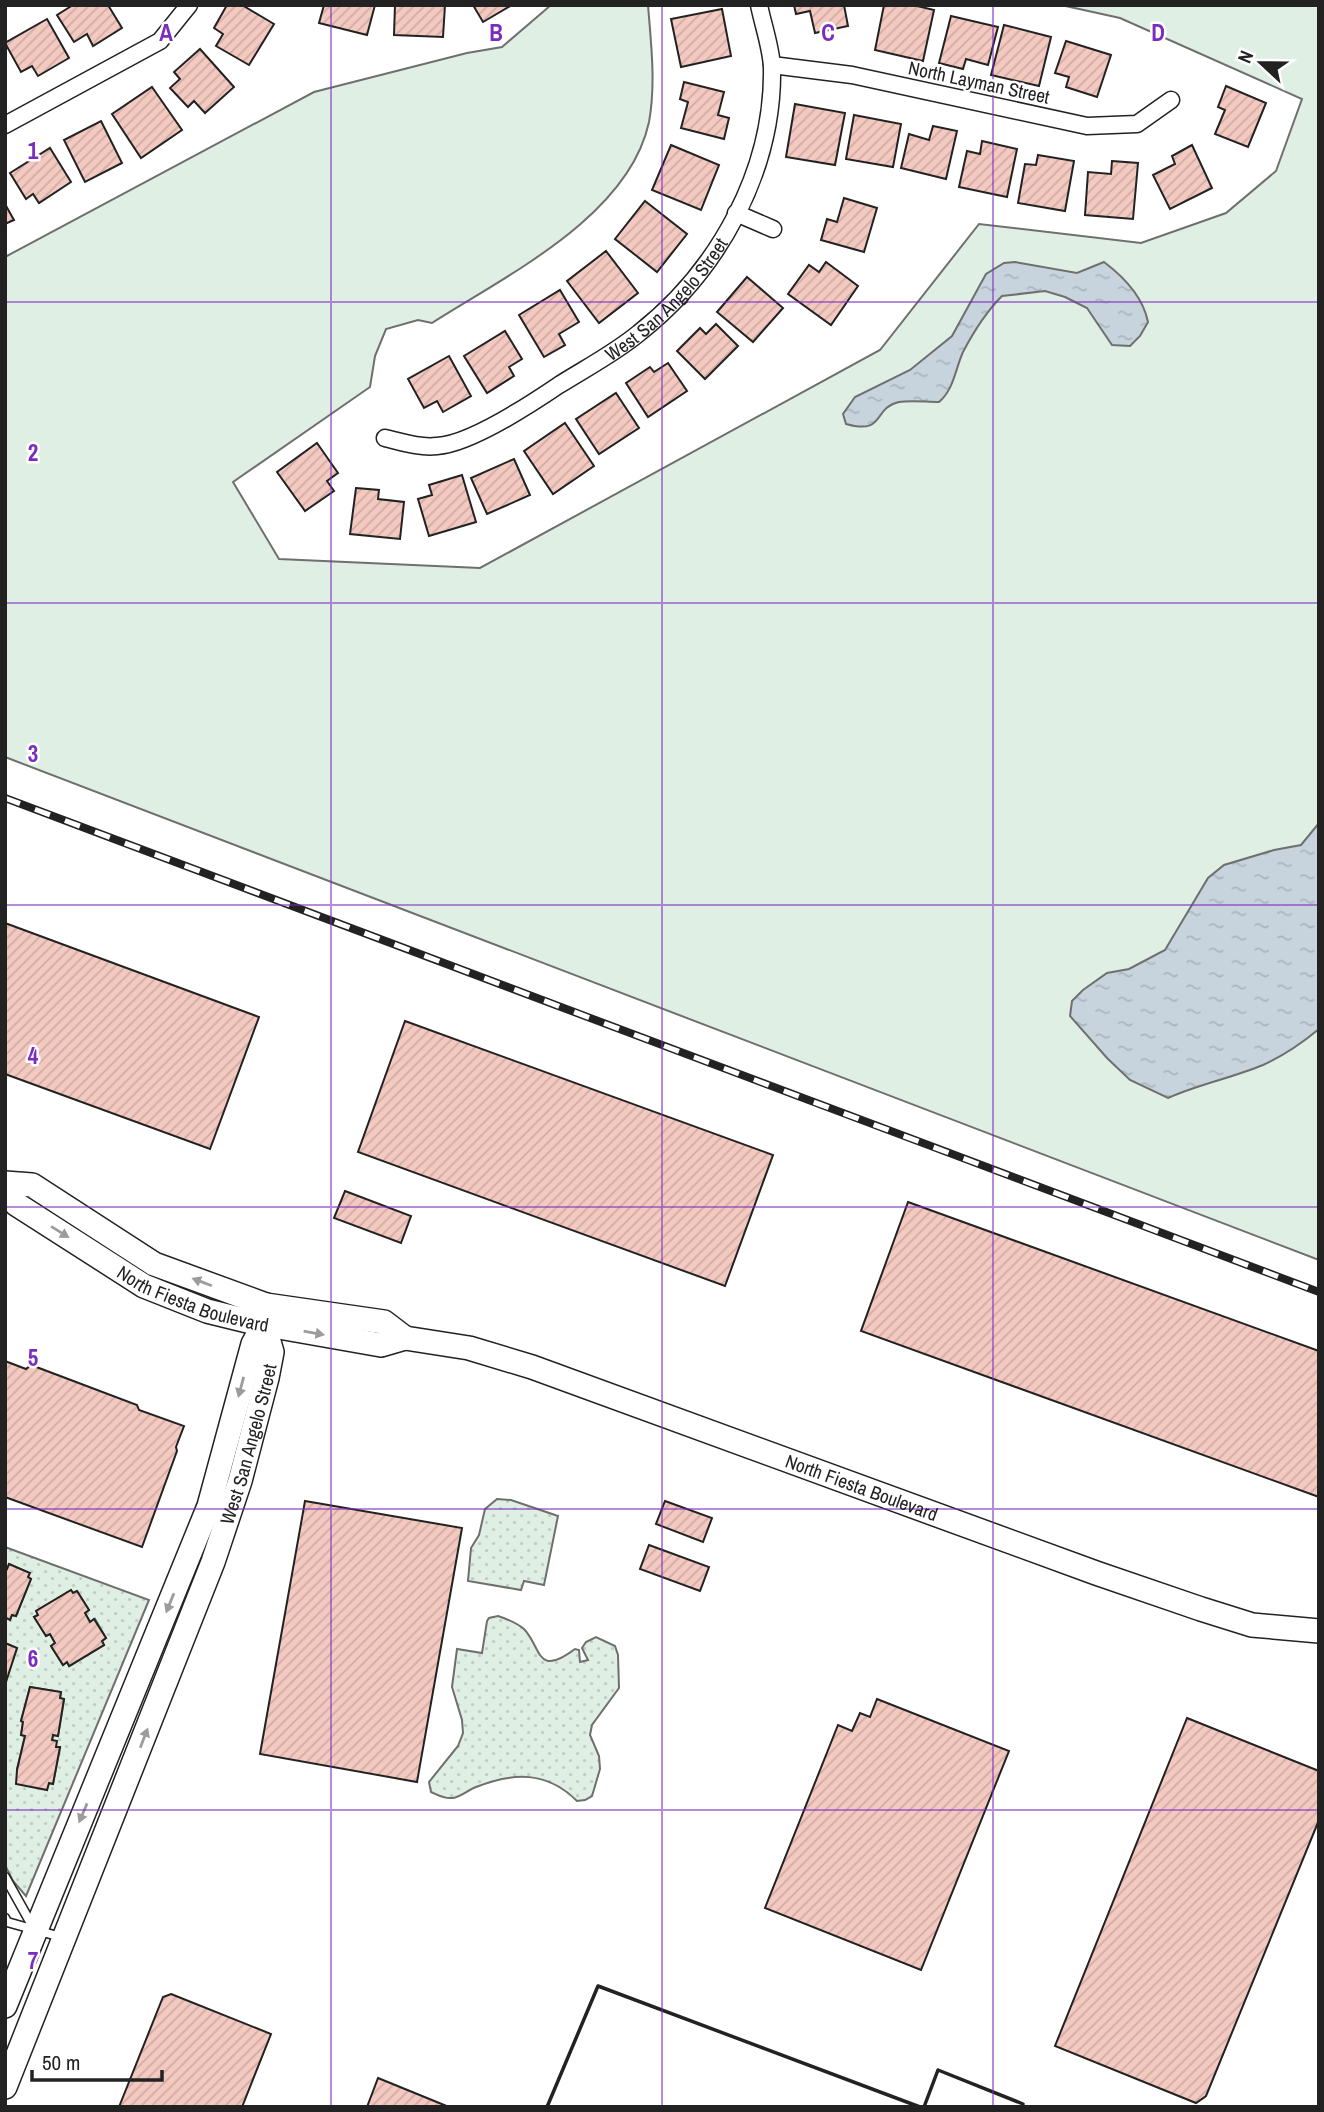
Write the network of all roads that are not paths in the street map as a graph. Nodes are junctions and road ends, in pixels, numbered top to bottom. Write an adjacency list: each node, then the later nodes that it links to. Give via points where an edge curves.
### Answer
1 (189, 5): 5 (street, via 160,41)
2 (759, 5): 3 (street, West San Angelo Street)
3 (772, 65): 4 (street, North Layman Street, via 852,75 1087,127 1137,124); 6 (street, West San Angelo Street, via 768,131)
4 (1171, 100)
5 (5, 125)
6 (736, 213): 7 (street); 8 (street, West San Angelo Street, via 715,254 674,302 639,334 527,407 439,446 415,446)
7 (773, 229)
8 (385, 438)
9 (5, 1183): 11 (street, North Fiesta Boulevard, one-way to 9, via 154,1264 32,1185)
10 (5, 1192): 11 (street, North Fiesta Boulevard, one-way to 11, via 16,1204 144,1286 207,1311)
11 (265, 1315): 12 (street, North Fiesta Boulevard, via 381,1345 405,1338 468,1348 532,1367 1201,1609 1252,1625); 15 (street, West San Angelo Street, one-way to 15, via 209,1506); 16 (street, West San Angelo Street, one-way to 11, via 213,1562 240,1481 272,1352)
12 (1319, 1631)
13 (5, 1877): 15 (lane)
14 (5, 1917): 15 (lane, via 7,1922)
15 (35, 1929): 16 (lane); 17 (street, West San Angelo Street)
16 (65, 1938): 18 (street, West San Angelo Street)
17 (5, 2006)
18 (5, 2087)

